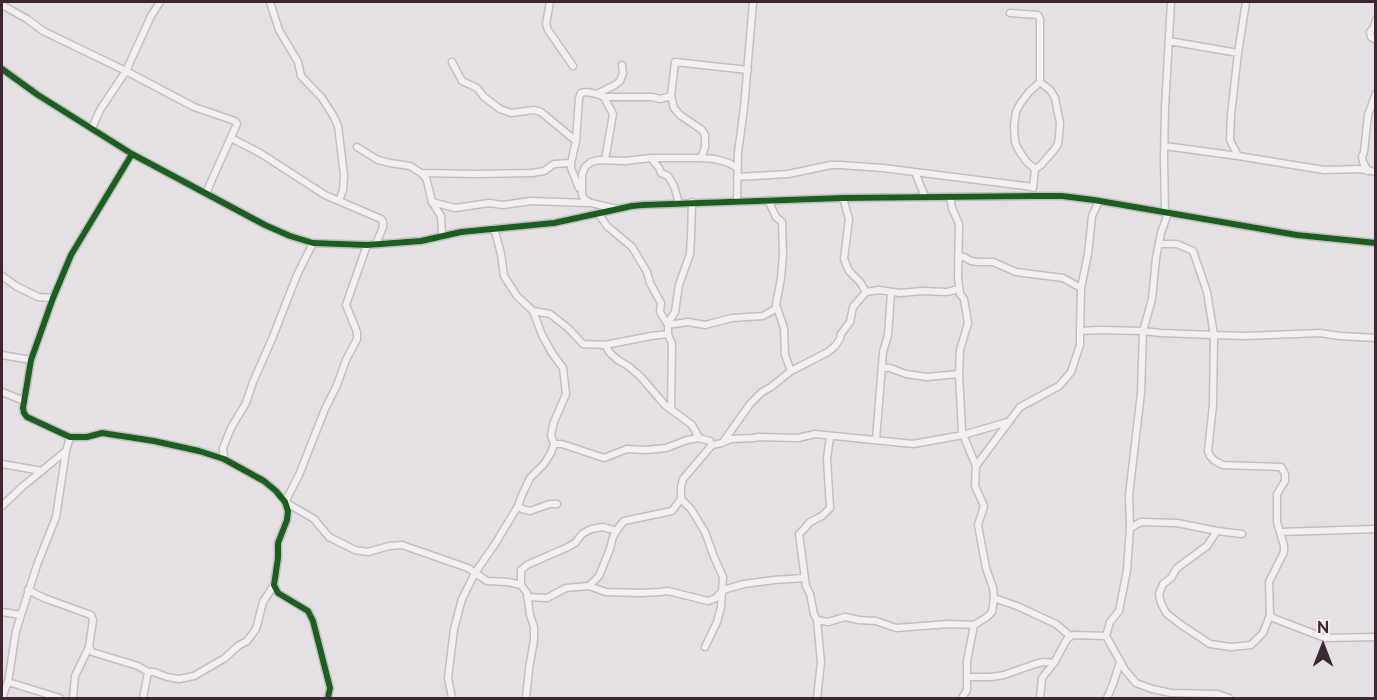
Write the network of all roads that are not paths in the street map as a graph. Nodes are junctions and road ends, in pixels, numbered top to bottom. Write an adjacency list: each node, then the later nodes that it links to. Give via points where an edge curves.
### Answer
1 (159, 2): 18 (street)
2 (270, 2): 50 (street, via 301,76 322,98 338,126 344,175)
3 (550, 2): 15 (street, via 548,30)
4 (753, 2): 17 (street)
5 (1171, 2): 11 (street)
6 (1246, 2): 12 (street)
7 (2, 4): 18 (street, via 43,31)
8 (1010, 13): 19 (street, via 1038,15 1040,19)
9 (1376, 20): 10 (street, via 1370,32)
10 (1376, 40)
11 (1169, 41): 12 (street); 27 (street)
12 (1238, 53): 30 (street, via 1230,140)
13 (452, 62): 26 (street, via 462,81 477,87 500,109 511,113 541,112)
14 (622, 65): 21 (street, via 620,81)
15 (573, 66)
16 (2, 69): 24 (street)
17 (748, 70): 22 (street, via 675,62); 35 (street)
18 (126, 71): 24 (street); 25 (street, via 194,107 235,121)
19 (1040, 82): 36 (street, via 1020,104 1014,120 1018,149); 36 (street, via 1055,98 1060,130 1058,144)
20 (1376, 93): 37 (street, via 1368,115 1362,157)
21 (597, 94): 23 (street); 26 (street, via 581,93)
22 (671, 96): 23 (street); 32 (street, via 680,115 705,135)
23 (604, 97): 33 (street, via 614,114)
24 (92, 128): 29 (street)
25 (231, 138): 43 (street); 50 (street)
26 (576, 141): 34 (street)
27 (1165, 146): 30 (street); 59 (street)
28 (357, 147): 38 (street, via 378,160)
29 (132, 154): 43 (street); 73 (street, via 71,255)
30 (1238, 156): 37 (street, via 1324,170)
31 (651, 158): 32 (street); 33 (street); 56 (street, via 661,173 668,176)
32 (701, 158): 35 (street)
33 (605, 160): 44 (street, via 585,167)
34 (571, 163): 38 (street, via 554,164 532,173); 44 (street)
35 (737, 168): 41 (street)
36 (1035, 169): 42 (street)
37 (1368, 171): 40 (street)
38 (421, 172): 53 (street)
39 (915, 172): 41 (street, via 831,165 788,174); 42 (street); 46 (street)
40 (1376, 172)
41 (737, 177): 51 (street)
42 (1033, 187): 45 (street)
43 (206, 193): 62 (street, via 274,229)
44 (582, 194): 55 (street)
45 (1033, 196): 47 (street); 52 (street)
46 (925, 197): 47 (street); 48 (street)
47 (950, 197): 67 (street, via 958,224)
48 (843, 198): 49 (street); 71 (street, via 849,219 844,259)
49 (768, 200): 51 (street); 74 (street, via 782,222)
50 (339, 201): 64 (street, via 381,219 383,227)
51 (737, 201): 54 (street)
52 (1099, 201): 59 (street); 69 (street, via 1092,216)
53 (432, 202): 55 (street, via 455,208 531,201); 61 (street, via 441,216)
54 (692, 202): 56 (street); 76 (street, via 690,254)
55 (591, 203): 57 (street)
56 (680, 203): 57 (street)
57 (620, 209): 58 (street)
58 (598, 213): 60 (street, via 554,223); 76 (street, via 632,247 647,272)
59 (1167, 213): 63 (street, via 1298,235); 65 (street)
60 (494, 228): 61 (street); 75 (street, via 504,276)
61 (442, 235): 64 (street, via 421,241)
62 (313, 243): 66 (street); 101 (street, via 246,403 231,428 223,448)
63 (1376, 243)
64 (376, 244): 66 (street)
65 (1159, 244): 78 (street, via 1152,299); 80 (street, via 1178,244 1193,251 1207,292)
66 (367, 245): 106 (street, via 346,305 357,339)
67 (958, 256): 69 (street, via 993,262 1016,272 1062,278); 70 (street)
68 (2, 276): 73 (street, via 38,297)
69 (1081, 288): 77 (street)
70 (959, 290): 72 (street); 87 (street, via 968,322 960,350)
71 (866, 292): 72 (street); 86 (street, via 853,307 850,322 835,346)
72 (891, 293): 85 (street)
73 (53, 298): 84 (street)
74 (777, 308): 76 (street, via 763,316 705,325); 86 (street)
75 (533, 311): 82 (street, via 550,314 583,344); 98 (street, via 542,335 563,368 566,394 554,422)
76 (668, 325): 79 (street)
77 (1080, 331): 78 (street); 91 (street, via 1080,345 1071,372 1059,386 1020,407)
78 (1143, 331): 80 (street); 110 (street, via 1141,393 1128,495)
79 (668, 334): 82 (street); 90 (street, via 672,344)
80 (1214, 335): 81 (street, via 1320,333); 114 (street, via 1208,451 1215,462 1223,465 1281,467 1285,481 1277,494)
81 (1376, 338)
82 (605, 345): 90 (street)
83 (2, 355): 84 (street)
84 (31, 360): 89 (street)
85 (882, 367): 87 (street, via 927,377); 96 (street)
86 (791, 371): 97 (street, via 757,396)
87 (959, 374): 92 (street)
88 (2, 392): 89 (street)
89 (24, 401): 94 (street, via 27,417)
90 (671, 410): 95 (street, via 692,425)
91 (1008, 422): 92 (street); 103 (street)
92 (963, 435): 96 (street, via 914,444); 103 (street)
93 (830, 436): 96 (street); 97 (street, via 758,436); 117 (street, via 830,508 799,534)
94 (70, 437): 100 (street); 101 (street, via 102,433 154,441)
95 (699, 438): 98 (street, via 666,448 627,448 604,458); 99 (street)
96 (876, 440)
97 (722, 443): 99 (street)
98 (554, 444): 109 (street, via 544,464 530,478)
99 (712, 445): 105 (street, via 682,478)
100 (66, 451): 104 (street); 121 (street, via 56,517)
101 (224, 459): 106 (street, via 276,490)
102 (2, 464): 104 (street)
103 (976, 466): 124 (street, via 975,486 984,506 978,525)
104 (42, 471): 108 (street)
105 (681, 499): 112 (street, via 672,511 624,521); 122 (street, via 705,532 723,577)
106 (285, 501): 116 (street, via 314,519 329,537 355,550 368,552 402,545); 118 (street, via 287,520 278,543)
107 (556, 504): 109 (street, via 530,511)
108 (2, 506)
109 (518, 506): 116 (street)
110 (1130, 528): 113 (street, via 1141,522 1177,523); 131 (street, via 1119,611)
111 (1376, 529): 114 (street)
112 (616, 531): 119 (street, via 591,529 575,543 527,565 521,570); 120 (street, via 599,576)
113 (1217, 531): 115 (street); 127 (street, via 1207,546 1163,584 1159,594 1166,613 1210,644 1231,647 1251,645 1263,633)
114 (1280, 532): 127 (street, via 1284,552 1269,582)
115 (1242, 534)
116 (475, 573): 119 (street, via 487,581); 145 (street, via 462,599 454,629 448,678)
117 (805, 578): 122 (street); 128 (street)
118 (274, 585): 137 (street, via 247,641 225,658 194,676 179,679); 144 (street, via 278,593 308,611 313,621 330,688)
119 (521, 585): 123 (street)
120 (589, 586): 122 (street, via 606,592 668,591 708,601); 123 (street, via 566,588 547,598)
121 (28, 590): 126 (street); 134 (street, via 91,615)
122 (723, 590): 133 (street, via 717,622)
123 (527, 597): 146 (street, via 534,634)
124 (994, 598): 129 (street, via 992,612); 130 (street, via 1056,624)
125 (2, 612): 126 (street)
126 (21, 615): 139 (street)
127 (1270, 615): 132 (street, via 1324,638)
128 (817, 620): 129 (street, via 828,622 845,617 897,628); 147 (street, via 821,662)
129 (974, 625): 138 (street)
130 (1070, 636): 131 (street); 136 (street)
131 (1106, 636): 135 (street)
132 (1376, 637)
133 (705, 646)
134 (89, 647): 137 (street, via 92,652); 142 (street, via 75,676)
135 (1120, 662): 150 (street); 151 (street, via 1136,682 1152,689 1217,693)
136 (1054, 663): 138 (street, via 1035,664 1004,675); 149 (street, via 1042,678)
137 (148, 672): 143 (street)
138 (967, 677): 148 (street)
139 (9, 682): 140 (street); 141 (street)
140 (2, 698)
141 (60, 699)
142 (73, 699)
143 (143, 699)
144 (328, 699)
145 (452, 699)
146 (526, 699)
147 (817, 699)
148 (962, 699)
149 (1040, 699)
150 (1107, 699)
151 (1229, 699)

